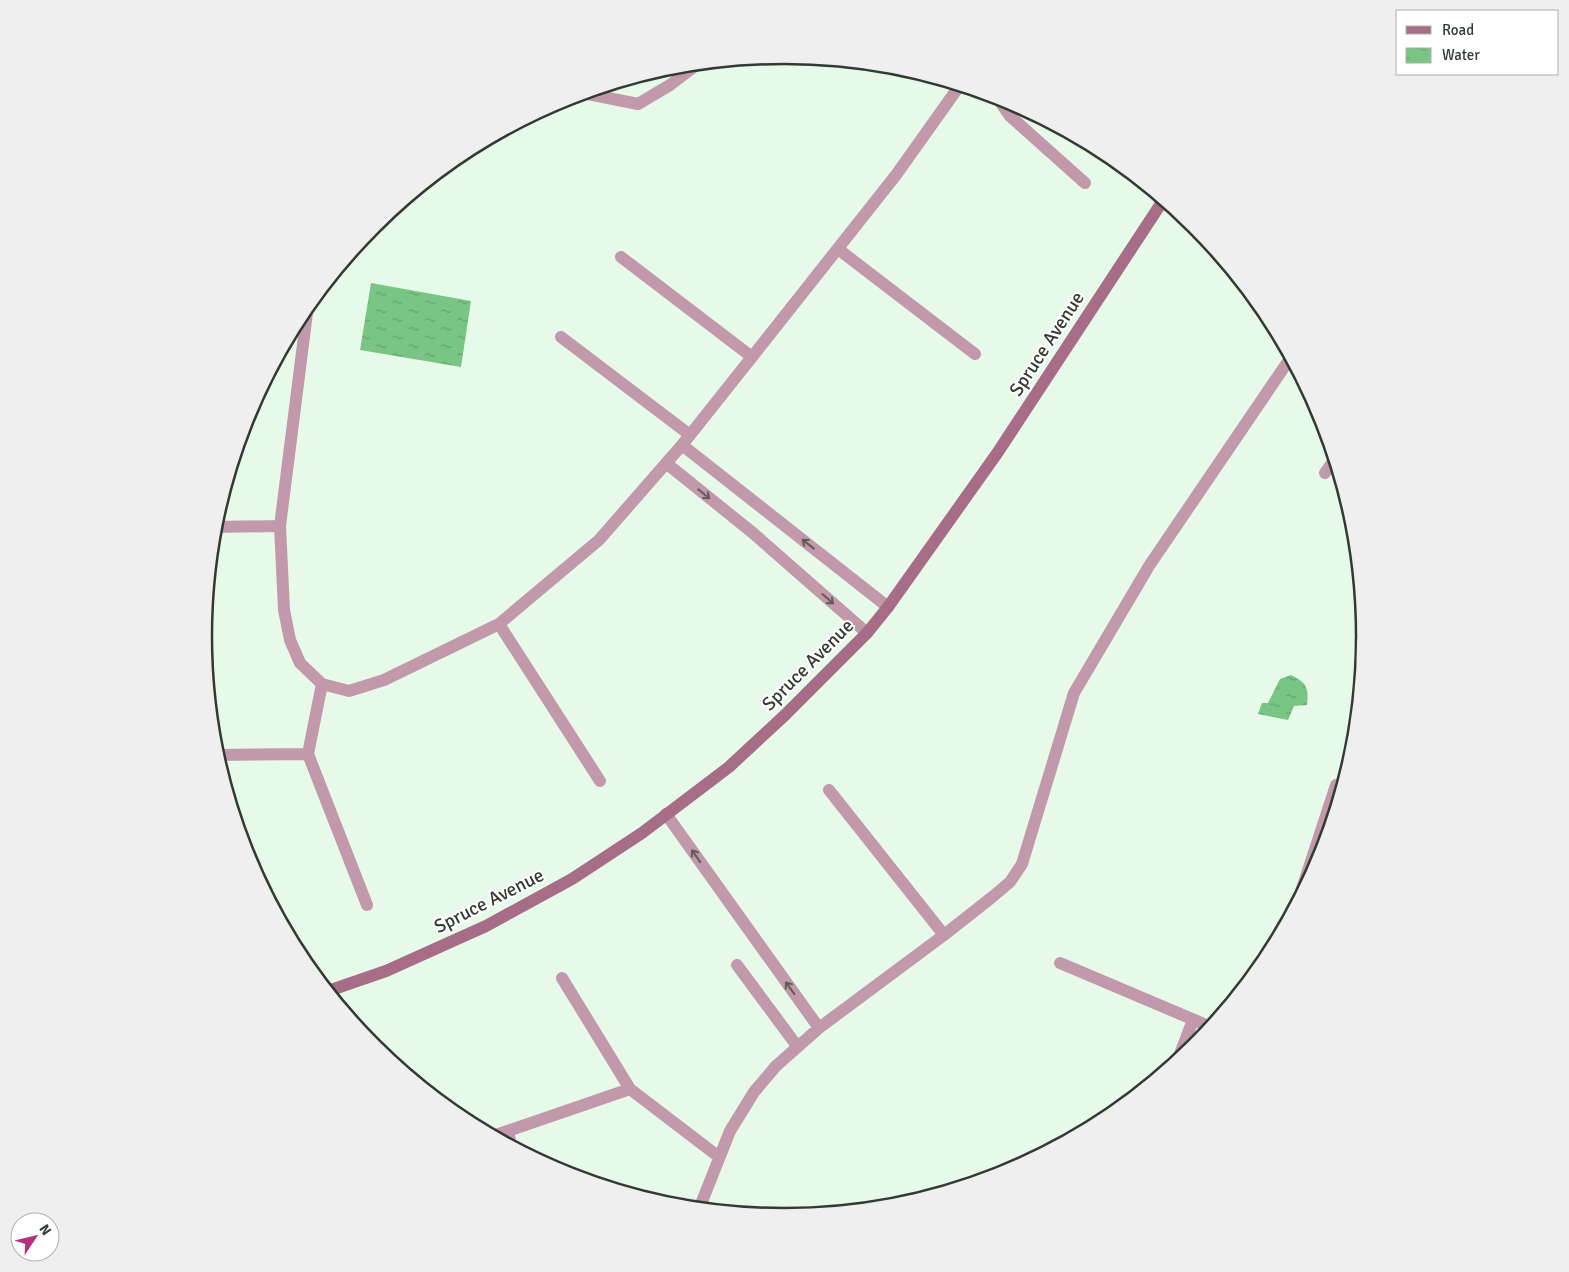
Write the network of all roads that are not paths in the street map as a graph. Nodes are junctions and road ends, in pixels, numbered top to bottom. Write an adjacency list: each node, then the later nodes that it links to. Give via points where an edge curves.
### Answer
1 (686, 73): 3 (lane, via 638,104)
2 (956, 90): 7 (lane)
3 (597, 96)
4 (1004, 107): 5 (lane)
5 (1085, 183)
6 (1161, 205): 20 (street, Spruce Avenue, via 998,452)
7 (838, 249): 11 (lane); 12 (lane)
8 (621, 258): 12 (lane)
9 (306, 323): 19 (lane)
10 (561, 337): 14 (lane)
11 (975, 354)
12 (752, 357): 14 (lane)
13 (1287, 363): 32 (lane, via 1149,566 1074,693 1022,864 1010,882)
14 (686, 440): 15 (lane); 20 (lane, one-way to 14)
15 (666, 463): 21 (lane, via 599,540); 22 (lane, one-way to 22, via 753,533)
16 (1330, 465): 17 (lane)
17 (1325, 473)
18 (223, 526): 19 (lane)
19 (280, 526): 23 (lane, via 284,610 290,640 300,663)
20 (888, 607): 22 (street, Spruce Avenue)
21 (499, 624): 23 (lane, via 384,680 349,691); 26 (lane)
22 (867, 633): 29 (street, Spruce Avenue, via 729,767)
23 (322, 684): 24 (lane)
24 (308, 754): 25 (lane); 31 (lane)
25 (225, 755)
26 (600, 781)
27 (1337, 785): 30 (lane)
28 (829, 790): 32 (lane)
29 (666, 814): 36 (street, Spruce Avenue, via 572,878 486,926 386,972); 39 (lane, one-way to 29)
30 (1314, 854)
31 (366, 905)
32 (944, 936): 39 (lane)
33 (1060, 963): 37 (lane)
34 (737, 965): 40 (lane)
35 (562, 978): 42 (lane)
36 (335, 989)
37 (1193, 1020): 38 (lane); 41 (lane)
38 (1204, 1024)
39 (819, 1028): 40 (lane)
40 (797, 1046): 46 (lane, via 754,1092)
41 (1183, 1047)
42 (630, 1089): 43 (lane); 46 (lane)
43 (508, 1131): 44 (lane); 45 (lane)
44 (501, 1133)
45 (509, 1138)
46 (719, 1157): 47 (lane)
47 (702, 1202)

